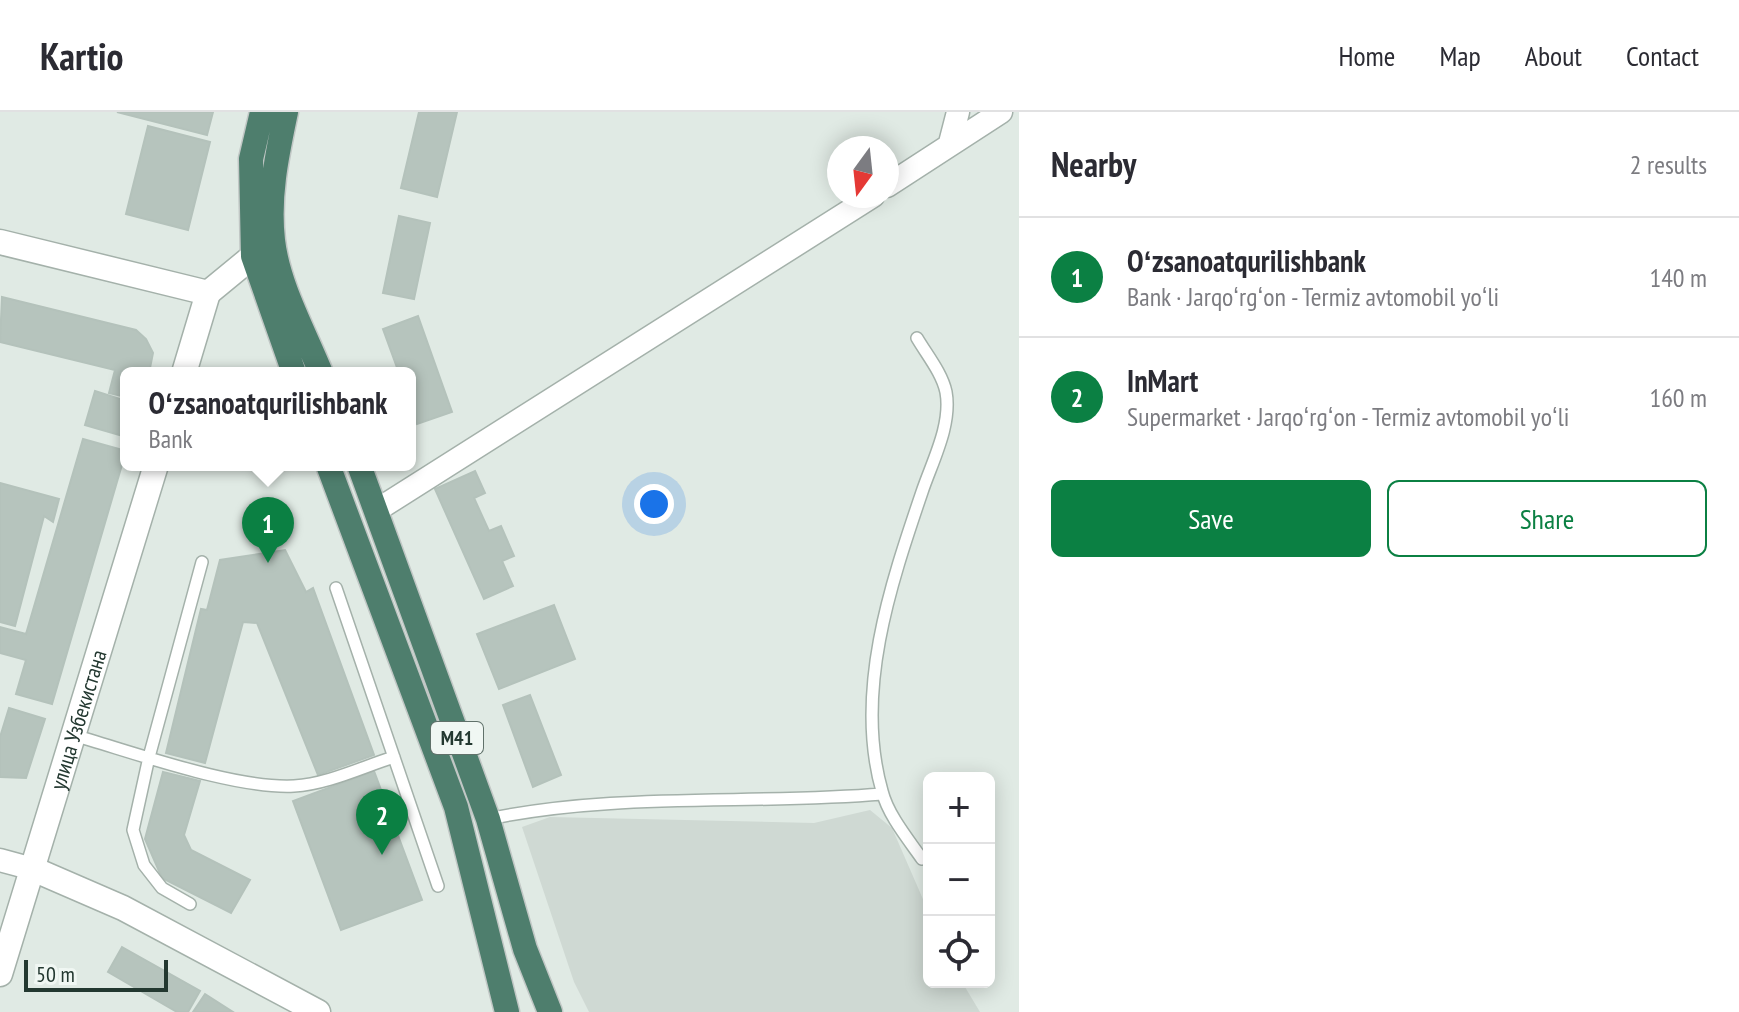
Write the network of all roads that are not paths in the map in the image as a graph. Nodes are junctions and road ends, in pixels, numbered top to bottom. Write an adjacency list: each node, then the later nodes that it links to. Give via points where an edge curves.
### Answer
1 (262, 112): 9 (highway, via 251,159)
2 (286, 112): 14 (highway, via 273,172 273,243)
3 (958, 112): 5 (street)
4 (1001, 112): 5 (street)
5 (950, 143): 6 (street)
6 (899, 178)
7 (854, 208): 18 (street)
8 (0, 242): 10 (street)
9 (253, 256): 10 (street); 13 (highway)
10 (208, 293): 12 (street)
11 (917, 338): 24 (lane, via 939,374 947,408 902,550 871,686)
12 (186, 367)
13 (292, 367)
14 (319, 367)
15 (154, 471): 21 (street, улица Узбекистана)
16 (330, 471): 33 (highway, M41, via 456,807)
17 (361, 471): 18 (highway, M41)
18 (377, 510): 25 (highway, M41)
19 (202, 562): 22 (lane)
20 (336, 588): 23 (lane)
21 (73, 735): 22 (lane); 28 (street, улица Узбекистана)
22 (149, 757): 23 (lane, via 256,783 294,786); 30 (lane, via 133,830 136,845 162,888)
23 (394, 757): 29 (lane)
24 (882, 794): 25 (lane, via 802,801 568,805); 26 (lane)
25 (488, 819): 34 (highway, M41, via 525,949)
26 (922, 859)
27 (0, 860): 28 (street)
28 (33, 869): 31 (street, улица Узбекистана); 32 (street, via 123,908)
29 (438, 886)
30 (190, 904)
31 (0, 974)
32 (318, 1012)
33 (507, 1012)
34 (550, 1012)

